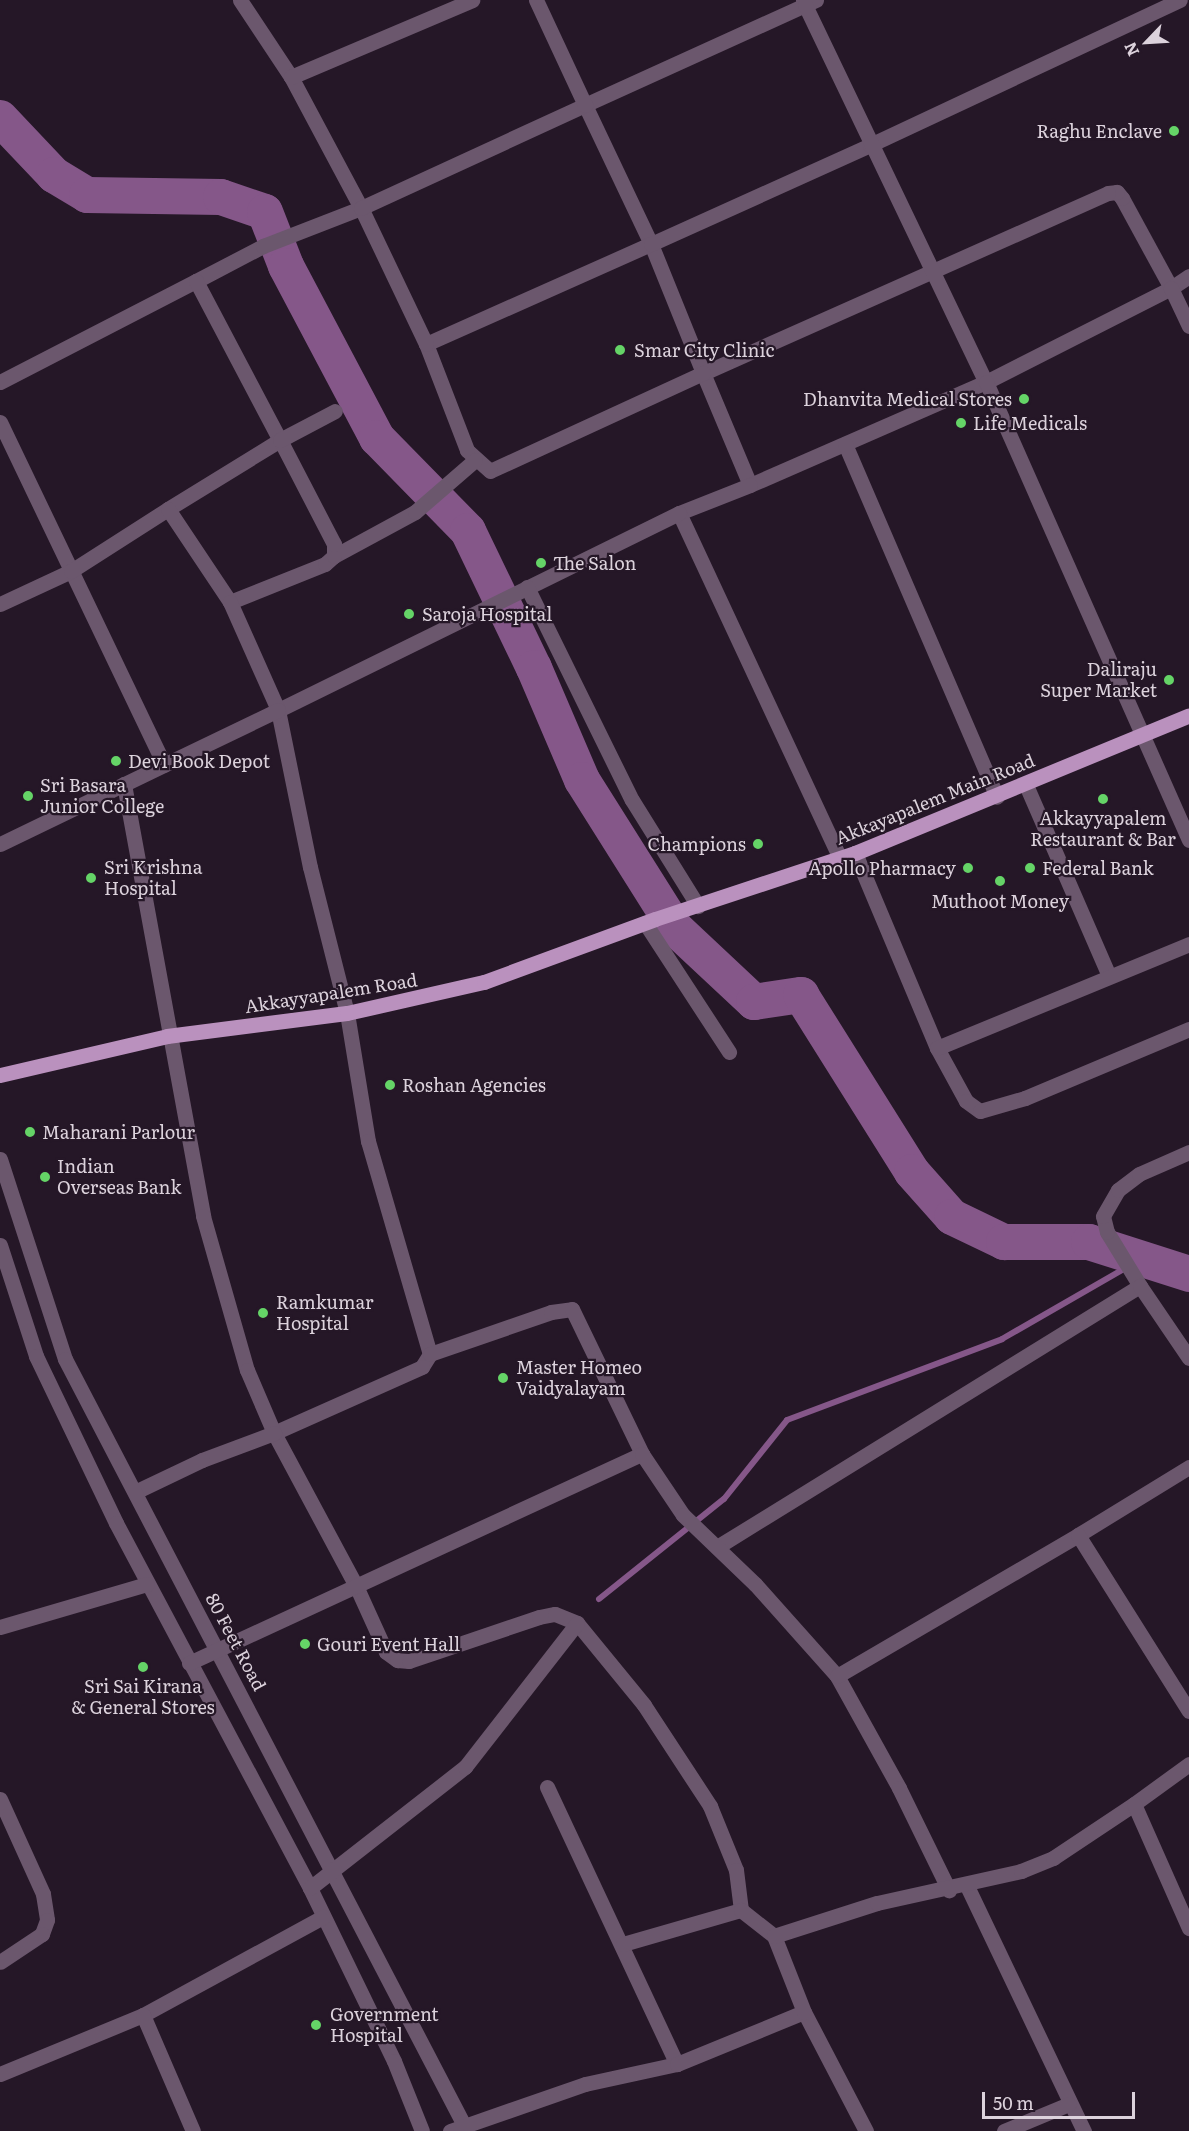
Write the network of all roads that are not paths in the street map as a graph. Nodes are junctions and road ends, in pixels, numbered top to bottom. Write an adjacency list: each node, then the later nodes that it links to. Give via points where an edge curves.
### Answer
1 (240, 0): 6 (street)
2 (472, 0): 6 (street)
3 (536, 0): 7 (street)
4 (1180, 0): 8 (street)
5 (808, 2): 7 (street); 8 (street)
6 (291, 77): 9 (street)
7 (585, 105): 9 (street); 10 (street)
8 (870, 145): 10 (street); 11 (street)
9 (361, 208): 13 (street, via 263,246); 16 (street)
10 (651, 244): 16 (street); 17 (street)
11 (931, 272): 14 (street, via 1117,192); 17 (street); 19 (street)
12 (1189, 276): 14 (street)
13 (196, 281): 18 (street); 22 (street)
14 (1171, 288): 15 (street); 19 (street)
15 (1189, 326)
16 (426, 344): 24 (street)
17 (703, 373): 24 (street, via 490,471); 25 (street)
18 (0, 382)
19 (986, 382): 23 (street); 35 (street)
20 (335, 411): 22 (street)
21 (0, 422): 29 (street)
22 (280, 440): 26 (street); 28 (street, via 334,544)
23 (845, 444): 25 (street); 39 (street)
24 (474, 460): 28 (street, via 415,512)
25 (750, 485): 27 (street)
26 (168, 509): 29 (street); 31 (street)
27 (679, 513): 30 (street); 43 (street)
28 (334, 556): 31 (street, via 325,564)
29 (71, 572): 32 (street); 36 (street)
30 (521, 591): 33 (street); 44 (street, via 632,800)
31 (230, 603): 33 (street)
32 (0, 604)
33 (278, 710): 36 (street); 48 (street, via 310,867)
34 (1189, 716): 35 (main road, Akkayapalem Main Road)
35 (1143, 734): 38 (main road, Akkayapalem Main Road); 40 (street)
36 (164, 765): 37 (street)
37 (124, 784): 41 (street); 50 (street)
38 (1026, 785): 39 (main road, Akkayapalem Main Road); 47 (street)
39 (997, 797): 42 (main road, Akkayapalem Main Road)
40 (1189, 840)
41 (0, 844)
42 (855, 853): 43 (main road, Akkayapalem Main Road); 51 (street)
43 (840, 858): 44 (main road, Akkayapalem Main Road)
44 (694, 907): 45 (main road, Akkayapalem Main Road)
45 (650, 921): 48 (main road, Akkayyapalem Road, via 484,982); 52 (street)
46 (1189, 944): 47 (street)
47 (1108, 976): 51 (street)
48 (347, 1013): 50 (main road, Akkayyapalem Road); 60 (street, via 368,1141)
49 (1189, 1029): 51 (street, via 1025,1098 980,1111 966,1101)
50 (168, 1036): 53 (main road, Akkayyapalem Road); 62 (street, via 203,1216 247,1370)
51 (937, 1048)
52 (729, 1052)
53 (2, 1076)
54 (1189, 1152): 59 (street, via 1140,1174 1118,1190 1103,1216 1107,1232)
55 (0, 1159): 57 (street, 80 Feet Road)
56 (0, 1245): 58 (street)
57 (35, 1266): 58 (street); 65 (street, 80 Feet Road, via 65,1359)
58 (5, 1277): 68 (street, via 36,1356)
59 (1140, 1286): 61 (street); 67 (street)
60 (430, 1354): 62 (street, via 422,1366); 63 (street, via 551,1312 572,1309)
61 (1189, 1358)
62 (274, 1433): 65 (street, via 202,1460); 69 (street)
63 (642, 1454): 67 (street, via 683,1515); 69 (street)
64 (1189, 1467): 66 (street)
65 (135, 1492): 72 (street, 80 Feet Road)
66 (1078, 1535): 74 (street); 75 (street)
67 (717, 1547): 74 (street)
68 (147, 1584): 71 (street); 73 (street)
69 (357, 1588): 70 (street, via 386,1652 397,1660 409,1661 539,1617 555,1614); 72 (street)
70 (577, 1623): 80 (street, via 465,1767); 84 (street, via 644,1705 710,1806 736,1870)
71 (0, 1627)
72 (217, 1648): 73 (street); 80 (street, 80 Feet Road)
73 (189, 1663): 82 (street)
74 (837, 1676): 83 (street)
75 (1189, 1711)
76 (1189, 1764): 79 (street)
77 (547, 1787): 88 (street)
78 (0, 1799): 89 (street, via 43,1894 47,1920 42,1934)
79 (1134, 1804): 81 (street, via 1053,1857); 86 (street)
80 (334, 1869): 82 (street); 95 (street, 80 Feet Road)
81 (967, 1886): 83 (street); 94 (street)
82 (310, 1888): 85 (street)
83 (949, 1890): 87 (street, via 877,1903)
84 (741, 1910): 87 (street); 88 (street)
85 (323, 1917): 91 (street); 97 (street, via 394,2061)
86 (1189, 1928)
87 (774, 1936): 90 (street)
88 (622, 1944): 92 (street)
89 (0, 1962)
90 (804, 2012): 92 (street); 98 (street)
91 (143, 2015): 93 (street); 96 (street)
92 (677, 2064): 95 (street, via 585,2084)
93 (0, 2074)
94 (1070, 2104): 99 (street); 100 (street)
95 (461, 2129)
96 (192, 2131)
97 (422, 2131)
98 (866, 2131)
99 (1004, 2131)
100 (1084, 2131)

